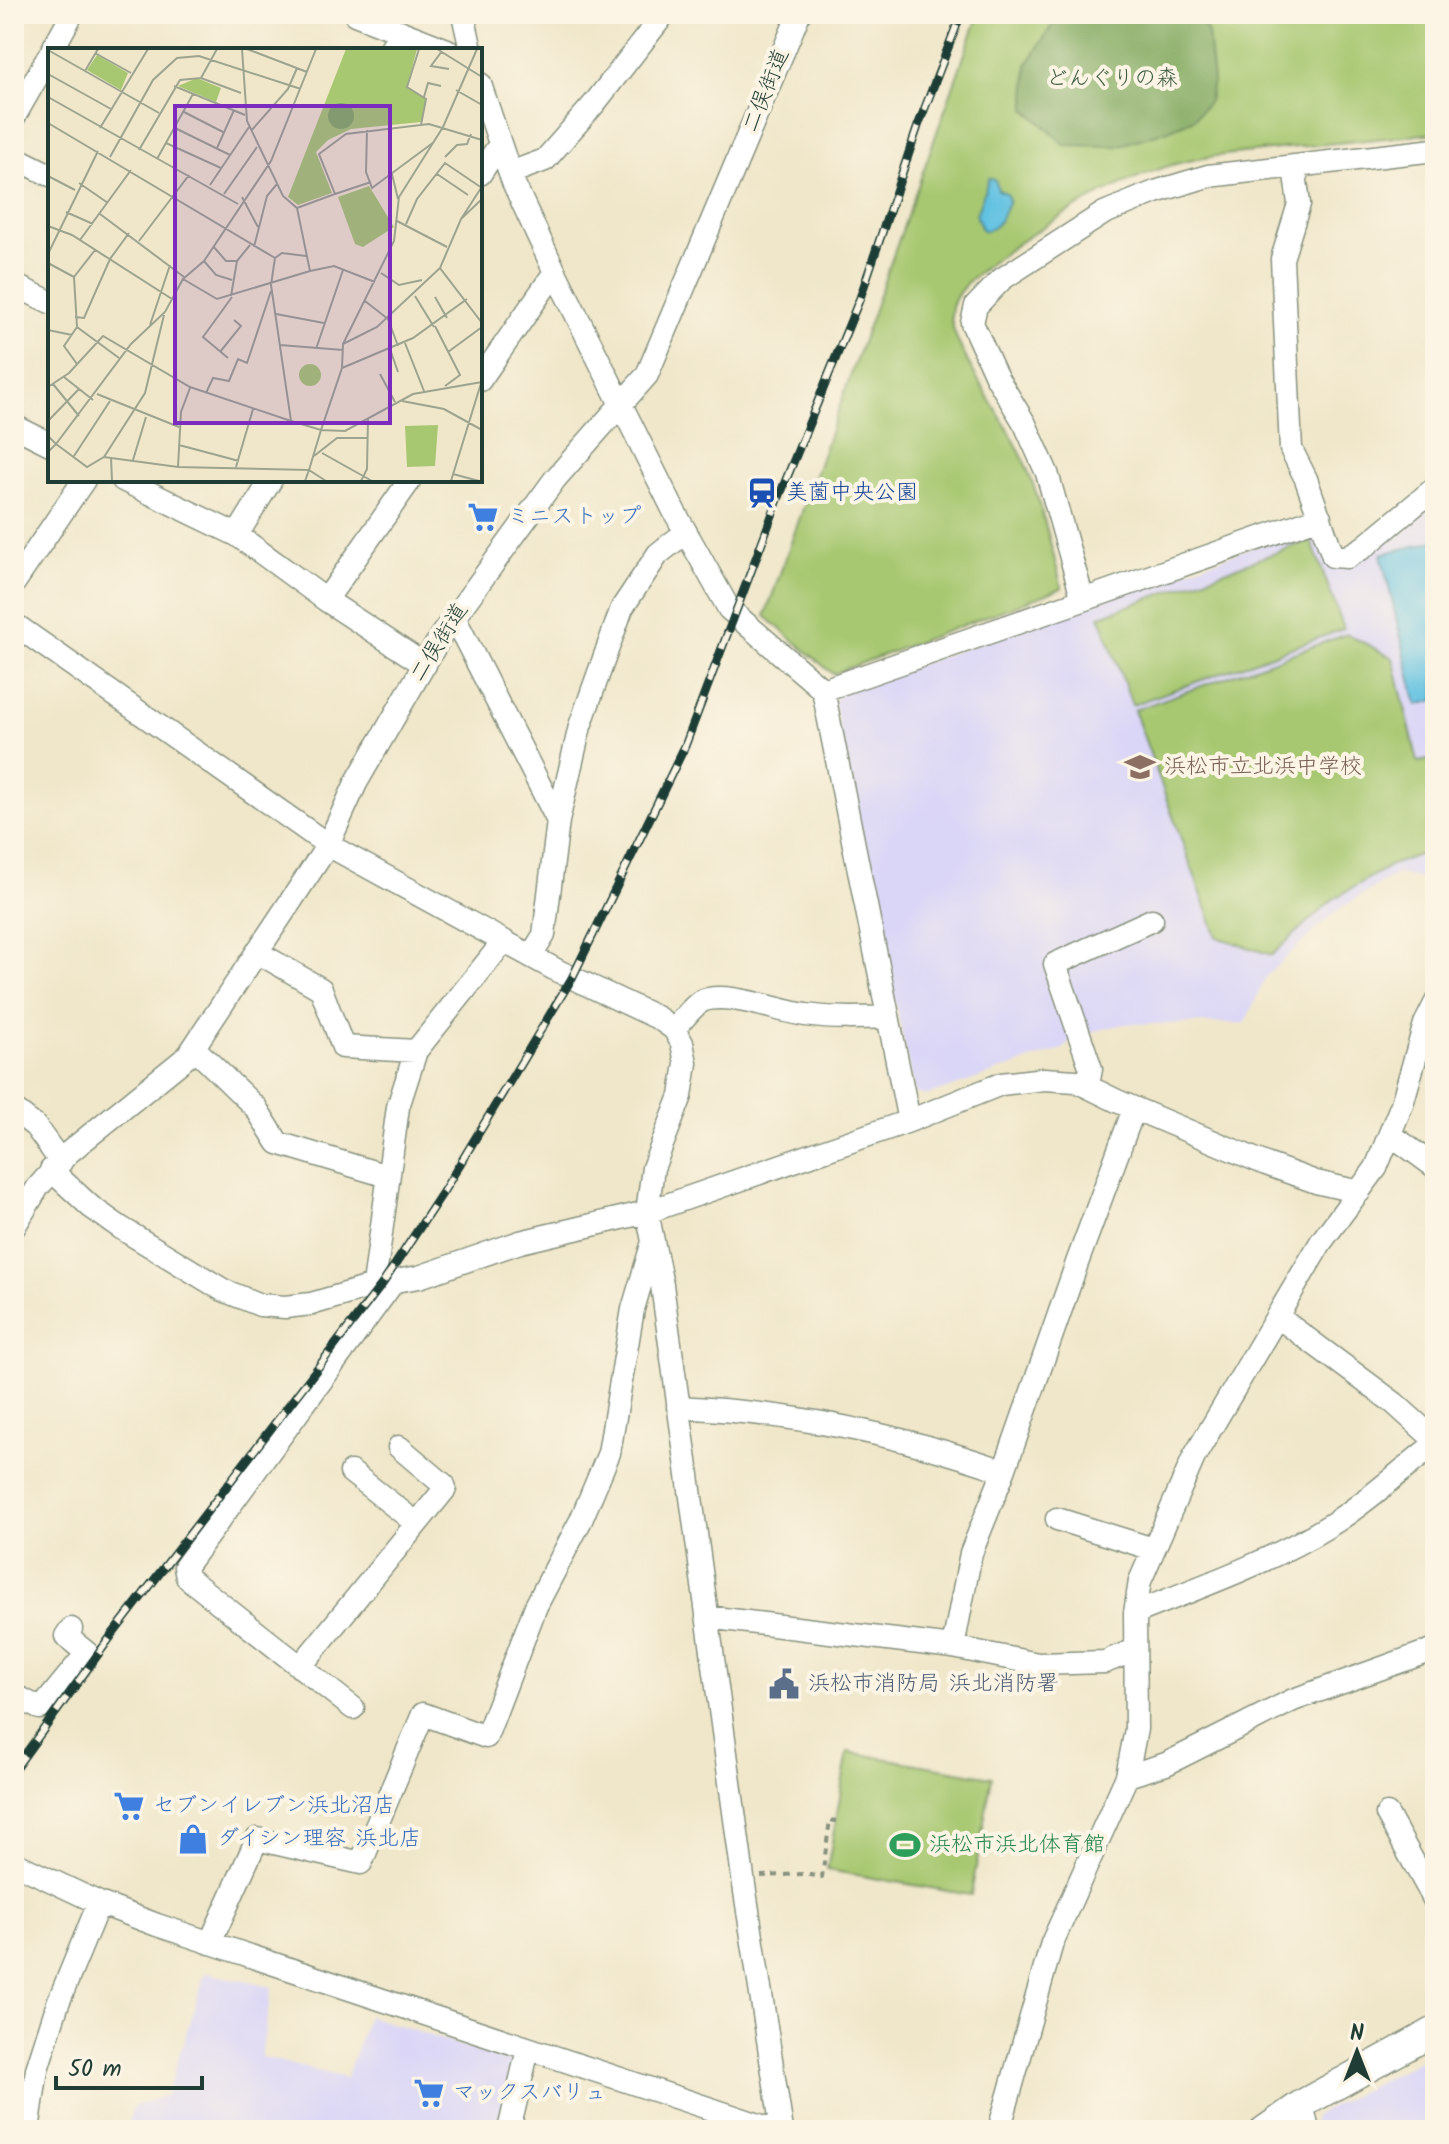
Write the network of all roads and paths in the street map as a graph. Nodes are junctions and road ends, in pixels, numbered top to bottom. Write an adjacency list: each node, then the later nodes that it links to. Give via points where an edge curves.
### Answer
1 (72, 14): 7 (street)
2 (355, 14): 6 (street)
3 (463, 14): 9 (street)
4 (664, 14): 18 (street, via 545,160)
5 (799, 14): 24 (street, 二俣街道, via 647,375)
6 (395, 41): 8 (street)
7 (58, 48)
8 (435, 48)
9 (471, 48)
10 (48, 64): 12 (street)
11 (482, 90): 13 (street)
12 (14, 117)
13 (500, 144): 17 (street); 18 (street)
14 (1435, 150): 16 (street)
15 (14, 157): 19 (street)
16 (1294, 166): 32 (street, via 1299,204 1282,259 1291,449); 37 (street, via 1208,176 1104,213 1002,279 976,306 972,323 1047,473)
17 (482, 171)
18 (510, 173): 20 (street)
19 (48, 174)
20 (555, 272): 23 (street); 24 (street)
21 (14, 285): 22 (street)
22 (48, 301)
23 (482, 377)
24 (621, 404): 33 (street); 38 (street, 二俣街道, via 555,479)
25 (14, 426): 26 (street)
26 (48, 443)
27 (83, 482): 35 (street)
28 (127, 482): 34 (street)
29 (270, 482): 34 (street)
30 (409, 482): 36 (street)
31 (1435, 488): 32 (street, via 1347,557 1333,556)
32 (1320, 517): 37 (street)
33 (686, 532): 41 (street, via 729,609); 42 (street, via 658,554 622,608 580,726)
34 (237, 535): 36 (street)
35 (14, 583)
36 (326, 600): 40 (street)
37 (1083, 600): 41 (street)
38 (454, 617): 40 (street, 二俣街道); 42 (street)
39 (14, 624): 43 (street)
40 (425, 665): 43 (street, 二俣街道, via 356,783)
41 (823, 690): 49 (street)
42 (558, 821): 47 (street, via 544,935)
43 (328, 845): 45 (street); 46 (street, 二俣街道)
44 (1152, 920): 53 (street, via 1055,964 1091,1069)
45 (504, 941): 47 (street); 52 (street)
46 (257, 952): 51 (street, 二俣街道); 52 (street, via 321,989 343,1047)
47 (531, 956): 50 (street)
48 (1435, 1004): 57 (street)
49 (888, 1017): 50 (street, via 802,1015 719,998 701,1001); 56 (street)
50 (674, 1029): 62 (street, via 686,1063 681,1096 653,1168)
51 (194, 1048): 58 (street, 二俣街道); 60 (street, via 256,1108 278,1143)
52 (416, 1051): 60 (street, via 398,1107)
53 (1088, 1085): 54 (street); 56 (street, via 1044,1079 1001,1084)
54 (1134, 1109): 61 (street, via 1266,1164); 70 (street)
55 (14, 1110): 58 (street, via 35,1126)
56 (909, 1121): 62 (street)
57 (1390, 1134): 59 (street); 61 (street)
58 (56, 1166): 63 (street, 二俣街道); 65 (street, via 91,1207 121,1228 250,1301 301,1306)
59 (1435, 1167)
60 (387, 1176): 65 (street, via 378,1271)
61 (1359, 1192): 66 (street, via 1321,1242)
62 (647, 1212): 64 (street); 65 (street, via 520,1242 419,1277)
63 (14, 1227)
64 (653, 1240): 67 (street); 91 (street, via 633,1309 609,1453 536,1606 486,1737 423,1714 361,1863 257,1839)
65 (384, 1283): 81 (street, via 185,1567 187,1577)
66 (1278, 1317): 68 (street, via 1394,1403); 74 (street, via 1194,1457)
67 (678, 1407): 70 (street, via 816,1420 938,1448); 76 (street)
68 (1435, 1442): 75 (street, via 1334,1523 1234,1573)
69 (399, 1447): 73 (street, via 444,1485 441,1496)
70 (1004, 1471): 78 (street, via 971,1553)
71 (351, 1472): 73 (street)
72 (1057, 1519): 74 (street)
73 (416, 1523): 81 (street)
74 (1153, 1549): 75 (street, via 1137,1591)
75 (1135, 1613): 80 (street)
76 (707, 1617): 78 (street); 88 (street)
77 (71, 1629): 82 (street, via 66,1636 87,1653 43,1707)
78 (953, 1647): 80 (street, via 1038,1664 1105,1662)
79 (1435, 1649): 84 (street, via 1293,1700 1166,1764)
80 (1134, 1650): 84 (street, via 1136,1729)
81 (300, 1667): 83 (street)
82 (14, 1695)
83 (353, 1708)
84 (1127, 1776): 99 (street, via 1052,1943)
85 (1387, 1814): 89 (street)
86 (836, 1821): 88 (path, via 830,1820 822,1877)
87 (14, 1863): 90 (street)
88 (743, 1877): 98 (street)
89 (1435, 1901)
90 (99, 1903): 91 (street); 95 (street, via 37,2069)
91 (210, 1943): 93 (street)
92 (1435, 2031): 94 (main road)
93 (528, 2049): 96 (street); 97 (street)
94 (1305, 2117): 100 (main road)
95 (28, 2130)
96 (509, 2130)
97 (774, 2130)
98 (782, 2130)
99 (999, 2130)
100 (1265, 2130)

